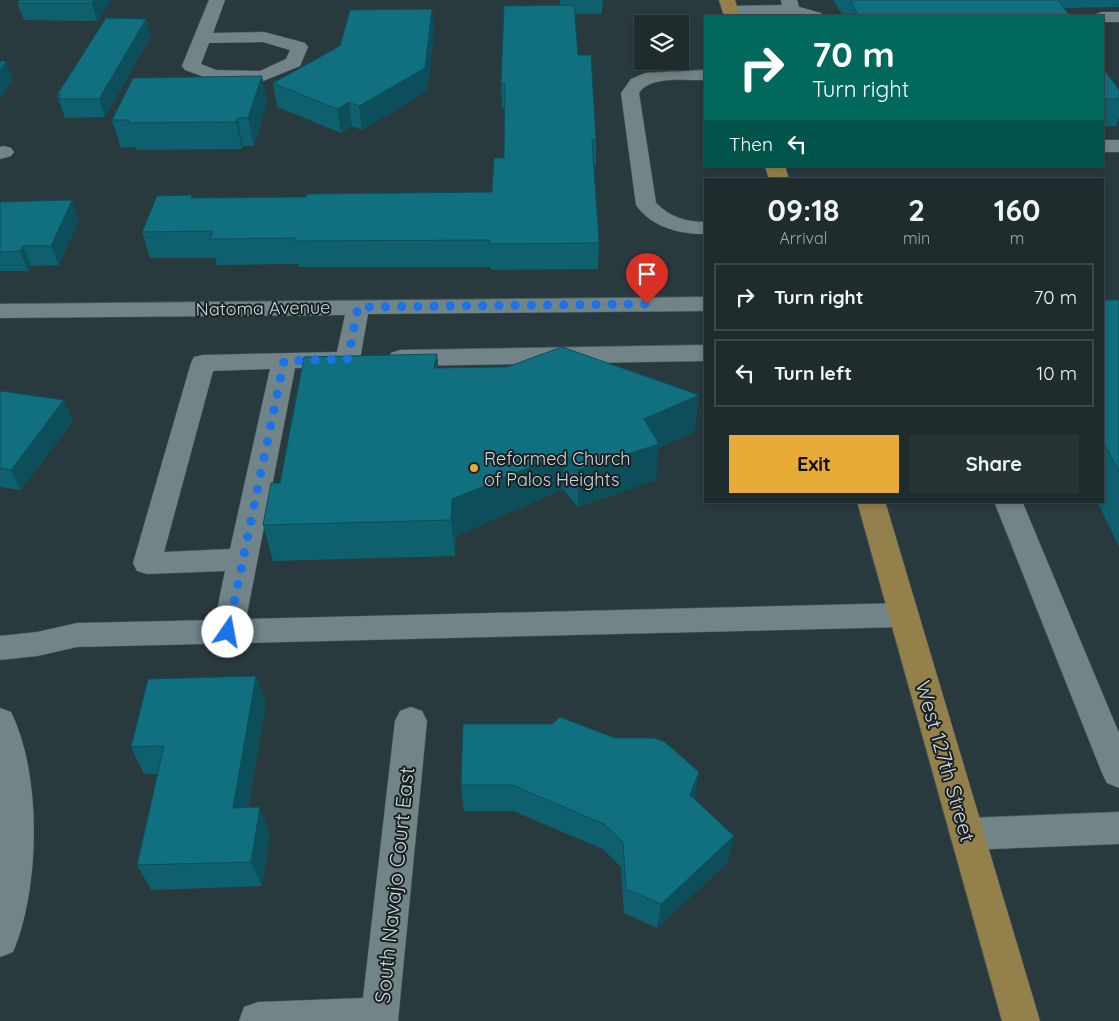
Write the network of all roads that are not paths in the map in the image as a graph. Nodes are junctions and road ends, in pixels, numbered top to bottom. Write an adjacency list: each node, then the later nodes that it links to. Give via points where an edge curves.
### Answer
1 (217, 0): 7 (street)
2 (790, 5): 3 (street); 4 (street)
3 (730, 9)
4 (813, 15)
5 (1104, 17): 6 (street)
6 (1119, 17)
7 (202, 38): 7 (street, via 191,66 213,75 263,76 294,62 299,47 264,37)
8 (704, 75): 11 (street, via 651,77 636,83 630,93 646,206 655,216 673,225)
9 (1104, 146): 10 (street)
10 (1119, 146)
11 (704, 228)
12 (704, 304): 13 (street, Natoma Avenue)
13 (358, 307): 14 (street, Natoma Avenue); 16 (street)
14 (0, 311)
15 (704, 353): 16 (street)
16 (365, 359): 17 (street)
17 (284, 361): 20 (street); 20 (street, via 204,363 147,562)
18 (872, 503): 21 (main road, West 127th Street)
19 (1009, 503): 26 (street)
20 (242, 560): 22 (street)
21 (904, 615): 22 (street); 28 (main road, West 127th Street)
22 (228, 632): 23 (street, via 77,635)
23 (0, 648)
24 (411, 721): 30 (street, South Navajo Court East, via 380,1017)
25 (0, 722): 29 (street, via 14,775 17,825 8,906)
26 (1119, 773)
27 (1119, 828): 28 (street)
28 (967, 834): 31 (main road, West 127th Street)
29 (0, 939)
30 (258, 1021)
31 (1021, 1021)

